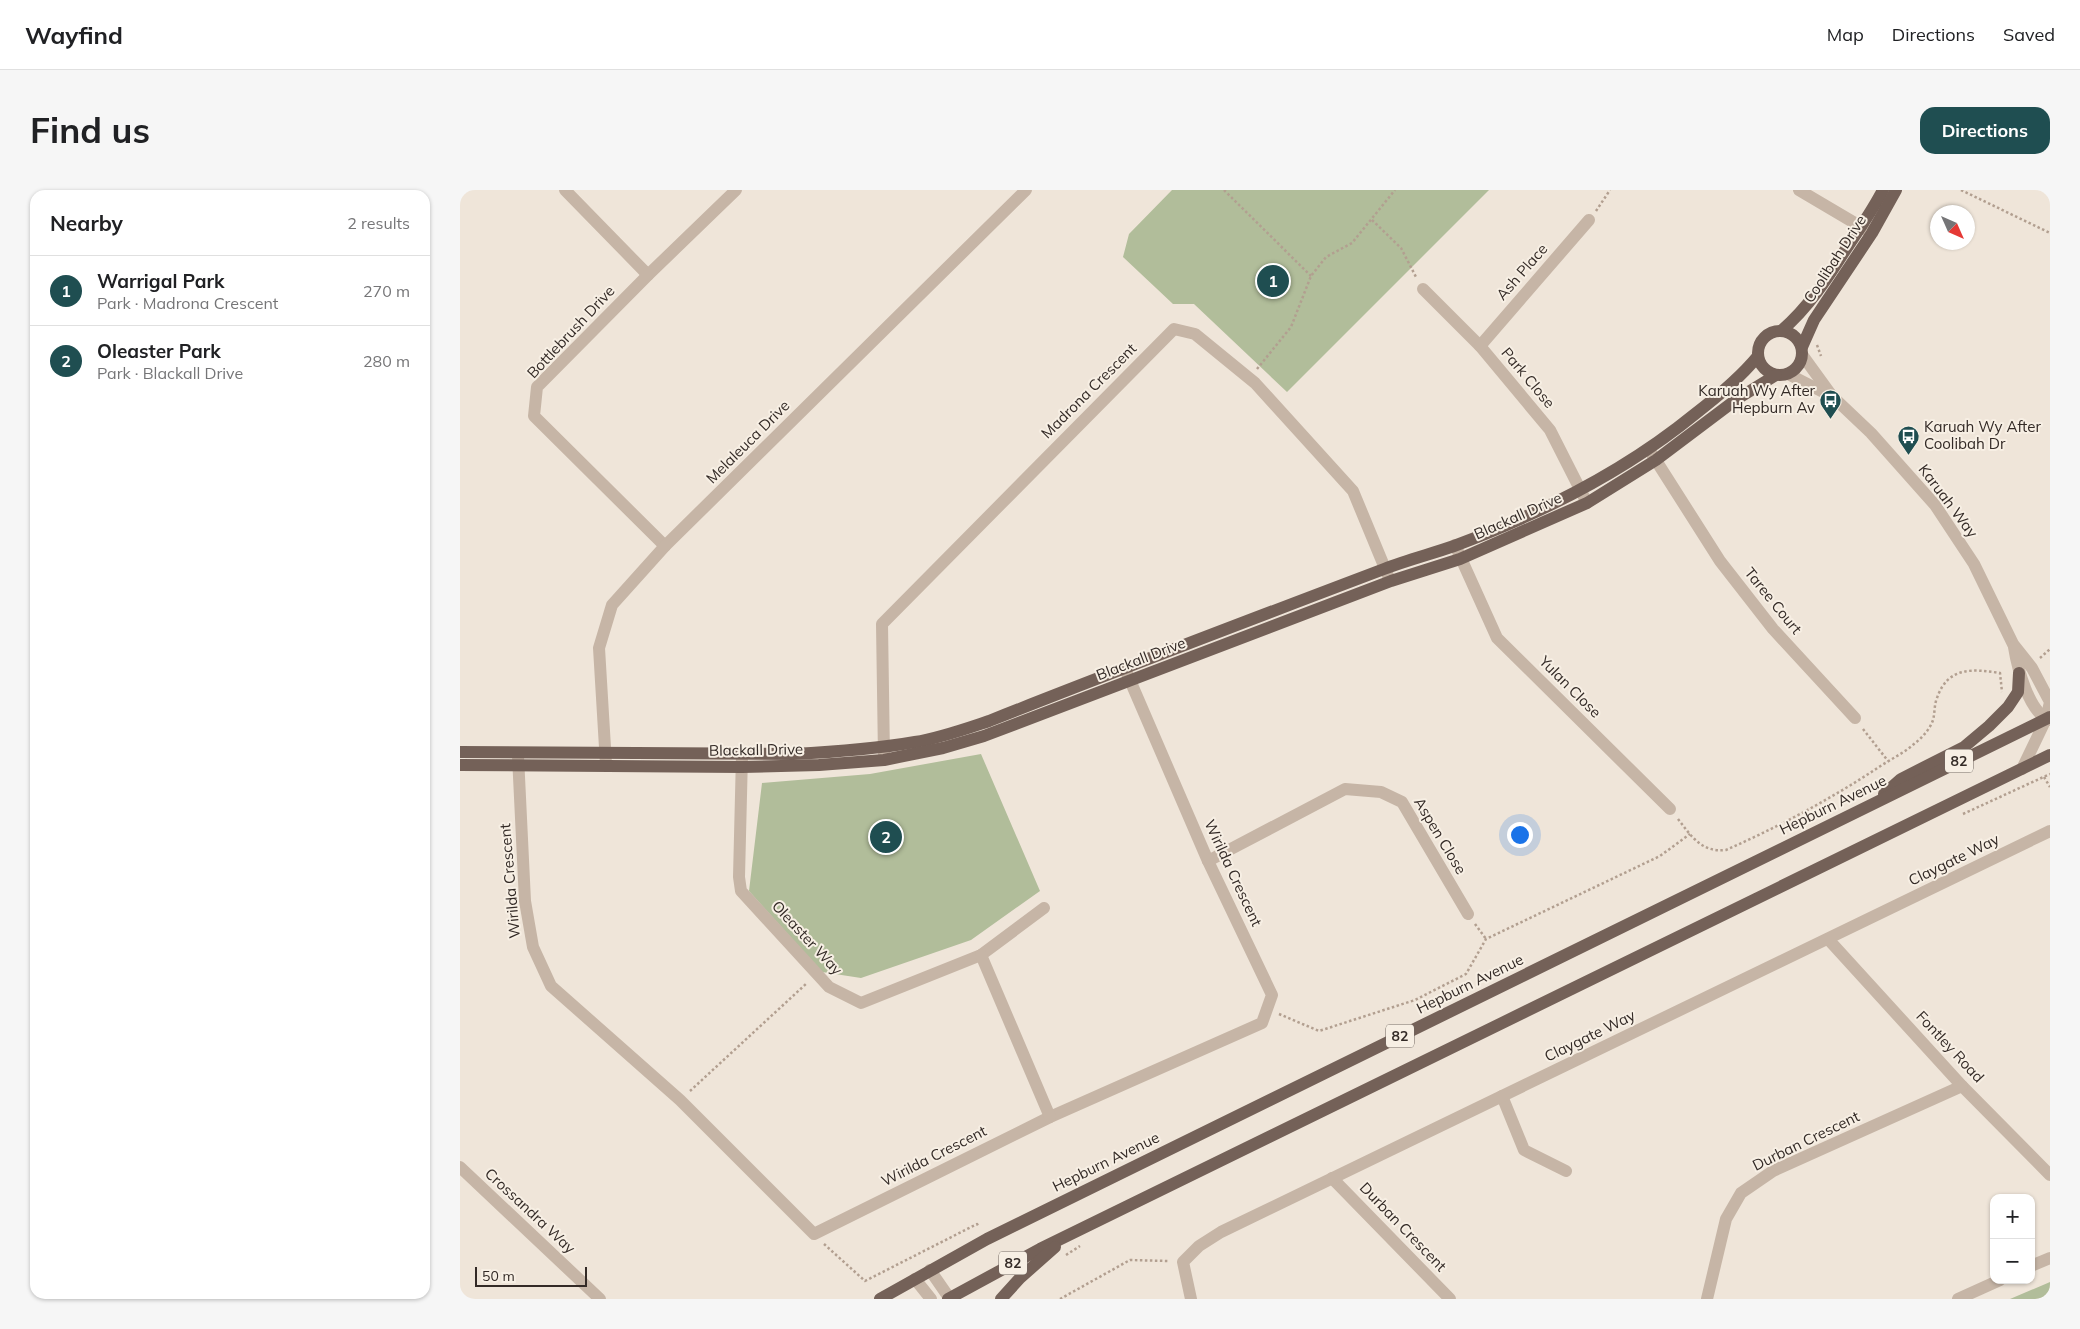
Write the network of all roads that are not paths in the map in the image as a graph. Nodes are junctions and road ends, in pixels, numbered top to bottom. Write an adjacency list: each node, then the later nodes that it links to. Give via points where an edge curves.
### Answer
1 (565, 190): 9 (street)
2 (736, 190): 9 (street, Bottlebrush Drive)
3 (1026, 190): 21 (street, Melaleuca Drive)
4 (1799, 190): 8 (street)
5 (1882, 190): 8 (main road, Coolibah Drive)
6 (1896, 190): 8 (main road, Coolibah Drive)
7 (1589, 220): 12 (street, Ash Place)
8 (1866, 230): 11 (main road, Coolibah Drive, via 1799,314); 13 (main road, Coolibah Drive, via 1814,320)
9 (648, 275): 21 (street, Bottlebrush Drive, via 537,388 534,416)
10 (1423, 290): 12 (street, Park Close)
11 (1781, 331): 13 (main road, via 1794,335); 14 (main road, via 1765,336)
12 (1480, 346): 18 (street, Park Close, via 1550,430)
13 (1802, 352): 15 (main road, via 1796,369); 16 (street, Karuah Way)
14 (1758, 356): 15 (main road, via 1766,370); 17 (main road, Blackall Drive, via 1741,376)
15 (1782, 375): 16 (street, Karuah Way); 17 (main road, Blackall Drive, via 1737,399)
16 (1832, 396): 25 (street, Karuah Way, via 1935,505 1974,564)
17 (1653, 454): 18 (main road, Blackall Drive); 19 (main road, Blackall Drive); 28 (street, Taree Court, via 1720,561 1773,629)
18 (1580, 489): 19 (street, Park Close); 20 (main road, Blackall Drive)
19 (1587, 503): 22 (main road, Blackall Drive)
20 (1455, 545): 22 (street, Yulan Close); 23 (main road, Blackall Drive)
21 (665, 546): 32 (street, Melaleuca Drive, via 612,605 599,648)
22 (1460, 559): 24 (main road, Blackall Drive); 41 (street, Yulan Close, via 1497,638)
23 (1385, 568): 24 (street, Madrona Crescent); 27 (main road, Blackall Drive); 30 (street, Madrona Crescent, via 1353,491 1256,383 1195,334 1174,329 882,624)
24 (1391, 582): 27 (main road, Blackall Drive)
25 (2013, 644): 26 (street, Karuah Way); 29 (street, Karuah Way, via 2032,668 2050,702)
26 (2019, 673): 29 (street, Karuah Way, via 2034,706); 40 (main road, via 2018,692 1990,726 1964,748 1901,779)
27 (1127, 675): 30 (main road, Blackall Drive, via 967,728 916,742); 35 (main road, Blackall Drive, via 984,736); 43 (street, Wirilda Crescent)
28 (1855, 718)
29 (2049, 719): 39 (street, Karuah Way); 40 (main road, Hepburn Avenue / 82)
30 (884, 746): 35 (street, Madrona Crescent); 36 (main road, Blackall Drive)
31 (460, 752): 34 (main road, Blackall Drive)
32 (605, 752): 34 (main road, Blackall Drive); 36 (main road, Blackall Drive); 38 (street, Melaleuca Drive)
33 (2050, 755): 39 (main road, 82)
34 (518, 760): 37 (main road, Blackall Drive); 38 (main road, Blackall Drive); 50 (street, Wirilda Crescent, via 526,901 533,947 551,986 680,1100 814,1234)
35 (884, 760): 36 (main road, Blackall Drive, via 819,766)
36 (742, 761): 38 (main road, Blackall Drive); 47 (street, Oleaster Way, via 741,890 829,987 861,1004)
37 (460, 765)
38 (606, 766)
39 (2022, 769): 55 (main road, 82)
40 (1873, 804): 58 (main road, Hepburn Avenue / 82, via 987,1239)
41 (1670, 809)
42 (2050, 831): 46 (street, Claygate Way)
43 (1208, 861): 45 (street, Aspen Close, via 1345,789 1381,792 1402,802); 50 (street, Wirilda Crescent, via 1272,995 1262,1023)
44 (1044, 908): 47 (street, Oleaster Way)
45 (1468, 914)
46 (1828, 939): 48 (street, Fontley Road); 49 (street, Claygate Way)
47 (981, 955): 50 (street)
48 (1962, 1086): 53 (street, Fontley Road); 68 (street, Durban Crescent, via 1774,1171 1741,1193 1726,1219)
49 (1502, 1096): 52 (street, via 1524,1150); 54 (street, Claygate Way)
50 (1050, 1117)
51 (460, 1167): 61 (street, Crossandra Way)
52 (1566, 1171)
53 (2050, 1175)
54 (1332, 1178): 66 (street, Claygate Way, via 1199,1246 1183,1262); 67 (street, Durban Crescent)
55 (1079, 1230): 64 (main road, 82); 65 (main road, via 1044,1255)
56 (2050, 1258): 57 (street)
57 (2035, 1264)
58 (930, 1270): 59 (main road, Hepburn Avenue / 82); 64 (street)
59 (915, 1278): 62 (main road, Hepburn Avenue / 82); 63 (street)
60 (1991, 1284): 69 (street)
61 (600, 1299)
62 (880, 1299)
63 (931, 1299)
64 (949, 1299)
65 (1002, 1299)
66 (1191, 1299)
67 (1450, 1299)
68 (1707, 1299)
69 (1958, 1299)

